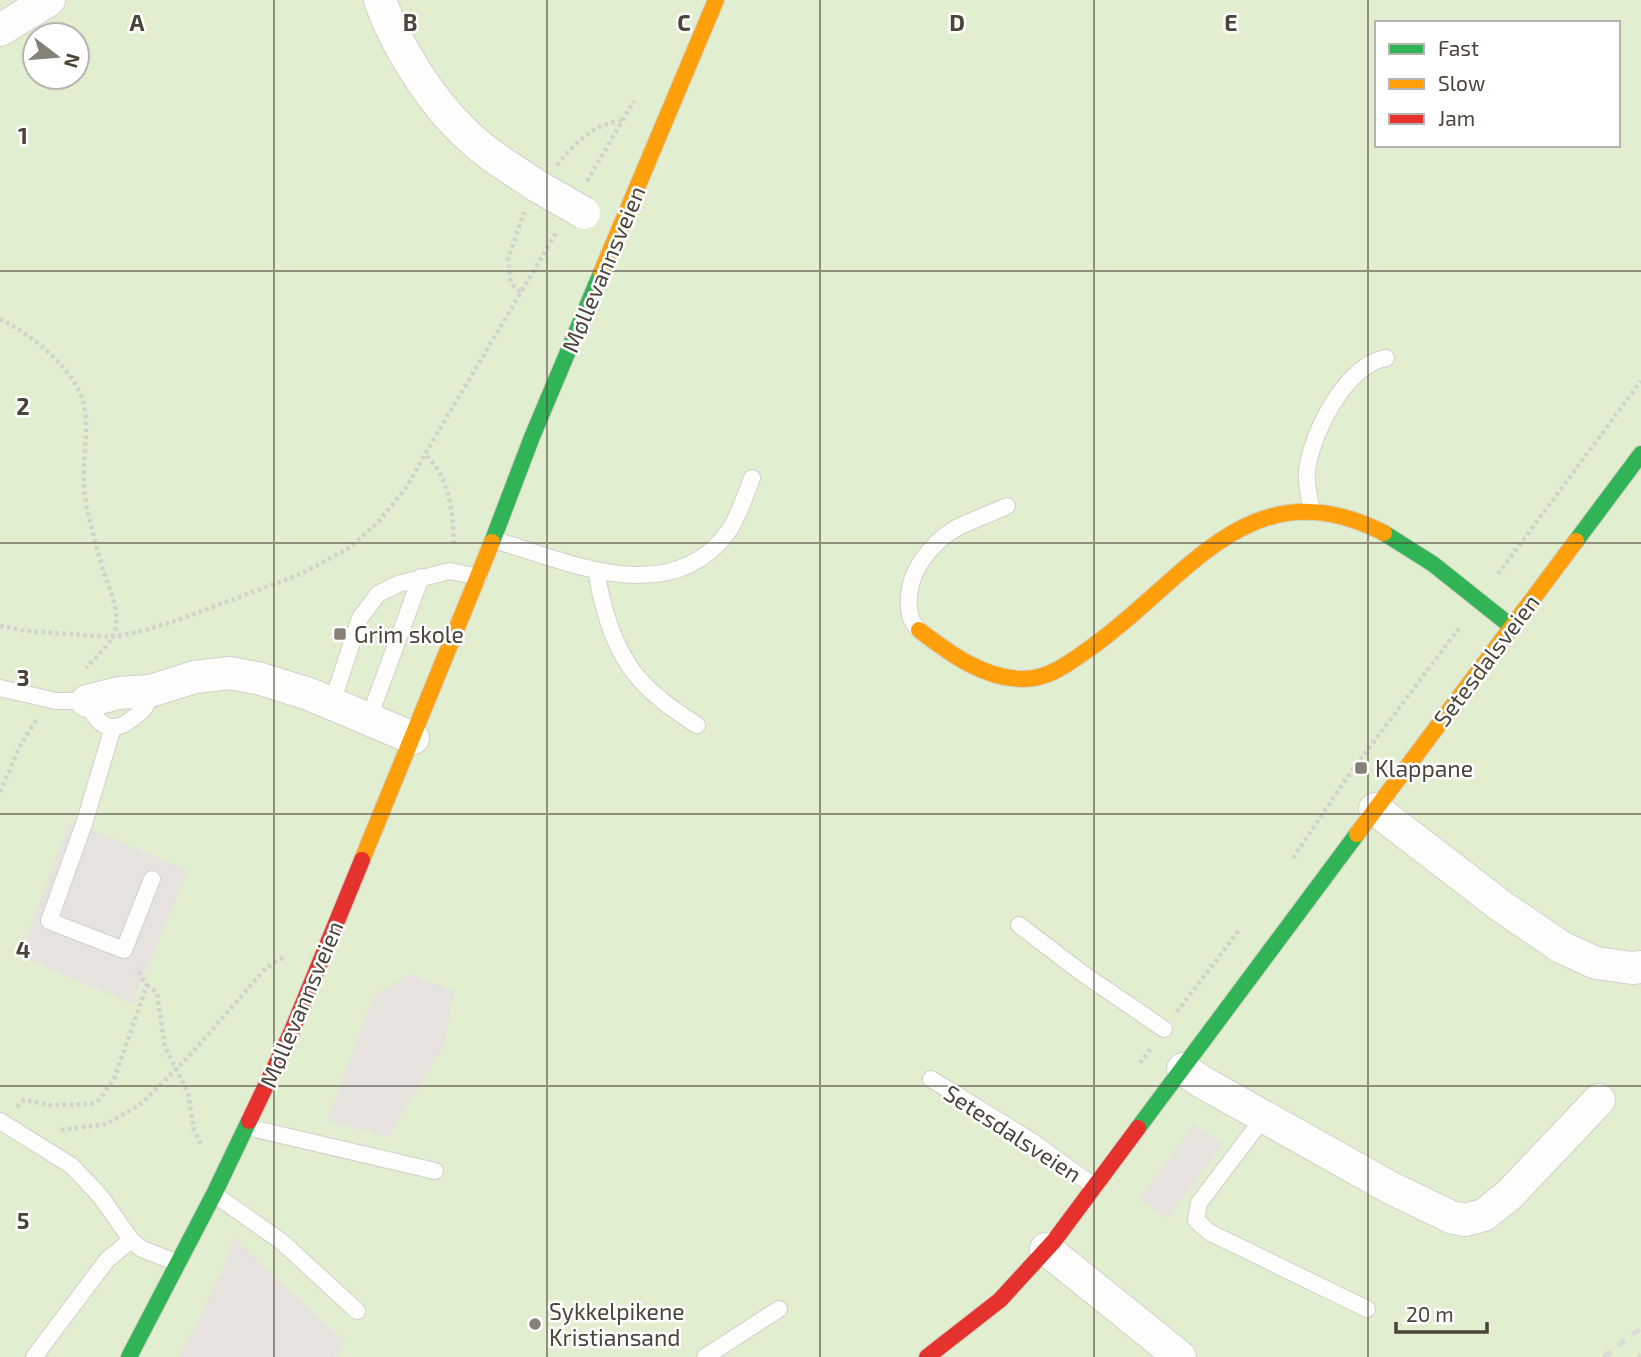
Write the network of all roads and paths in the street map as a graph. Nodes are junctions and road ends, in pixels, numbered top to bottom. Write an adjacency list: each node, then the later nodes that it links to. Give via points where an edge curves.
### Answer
1 (50, 0): 4 (street)
2 (380, 0): 6 (street, bridge, via 406,54 463,132 539,187)
3 (716, 0): 7 (main road, Møllevannsveien)
4 (0, 30)
5 (638, 93): 6 (path)
6 (583, 202): 7 (street)
7 (620, 227): 16 (main road, Møllevannsveien)
8 (0, 319): 24 (path, via 64,368 85,406 85,496 113,594 117,616)
9 (1386, 358): 15 (lane, via 1361,369 1323,421 1307,472)
10 (1641, 381): 20 (path)
11 (425, 454): 24 (path, via 406,488 349,548 301,575 177,620)
12 (1641, 454): 22 (main road, Setesdalsveien)
13 (751, 478): 17 (lane, via 736,519 700,558 659,575)
14 (1007, 506): 23 (lane, via 967,523 929,550 909,588 908,609)
15 (1312, 510): 20 (main road, via 1343,515 1389,536); 23 (main road, via 1285,512 1236,528 1182,569 1114,632 1061,668 1038,677 1006,677 975,667)
16 (494, 540): 17 (lane); 18 (main road, Møllevannsveien)
17 (597, 572): 32 (lane, via 612,635 626,664 669,708)
18 (479, 577): 19 (lane, via 450,571); 34 (main road, Møllevannsveien)
19 (421, 578): 30 (lane, via 379,594 360,618); 31 (lane)
20 (1478, 602): 22 (main road); 37 (path, via 1348,776)
21 (0, 626): 24 (path)
22 (1512, 626): 36 (main road, Setesdalsveien)
23 (919, 631)
24 (111, 637): 25 (path)
25 (103, 650)
26 (0, 688): 28 (lane)
27 (150, 691): 29 (street); 30 (street, via 195,677 230,673); 33 (lane, via 145,708 123,727)
28 (56, 701): 29 (lane); 35 (path, via 36,720 20,746)
29 (87, 701): 33 (lane, via 93,716)
30 (332, 703): 31 (street)
31 (369, 718): 34 (street)
32 (697, 725)
33 (113, 727): 41 (lane, via 49,921)
34 (413, 738): 53 (main road, Møllevannsveien)
35 (0, 792)
36 (1375, 809): 43 (street, via 1561,947 1596,963); 46 (main road, Setesdalsveien)
37 (1291, 861)
38 (152, 879): 41 (lane)
39 (1244, 924): 45 (path)
40 (1019, 925): 45 (lane)
41 (124, 950): 44 (path)
42 (288, 954): 47 (path, via 266,968)
43 (1641, 967)
44 (147, 985): 47 (path, via 157,993 165,1047); 52 (path, via 114,1079 99,1100 79,1106 24,1100)
45 (1164, 1029): 48 (path)
46 (1183, 1069): 51 (street); 57 (main road, Setesdalsveien)
47 (175, 1070): 54 (path, via 124,1116 107,1124 49,1131); 55 (path, via 188,1093 194,1130)
48 (1134, 1072)
49 (931, 1079): 57 (lane, Setesdalsveien)
50 (1599, 1100): 51 (street, via 1509,1195 1484,1215 1465,1220 1391,1188)
51 (1264, 1117): 63 (lane, via 1199,1203 1196,1220 1209,1232)
52 (2, 1122): 54 (lane)
53 (247, 1127): 56 (lane); 58 (main road, Møllevannsveien)
54 (30, 1139): 59 (lane, via 72,1166 101,1196)
55 (204, 1152)
56 (435, 1171)
57 (1095, 1187): 60 (main road, Setesdalsveien)
58 (214, 1194): 61 (main road, Møllevannsveien); 64 (lane, via 282,1242)
59 (131, 1240): 61 (lane); 65 (lane, via 107,1260)
60 (1046, 1249): 68 (main road, Setesdalsveien, via 1000,1300); 69 (street)
61 (178, 1264): 66 (main road, Møllevannsveien)
62 (779, 1309): 67 (lane)
63 (1367, 1309)
64 (357, 1311)
65 (34, 1357)
66 (129, 1357)
67 (705, 1357)
68 (927, 1357)
69 (1180, 1357)

